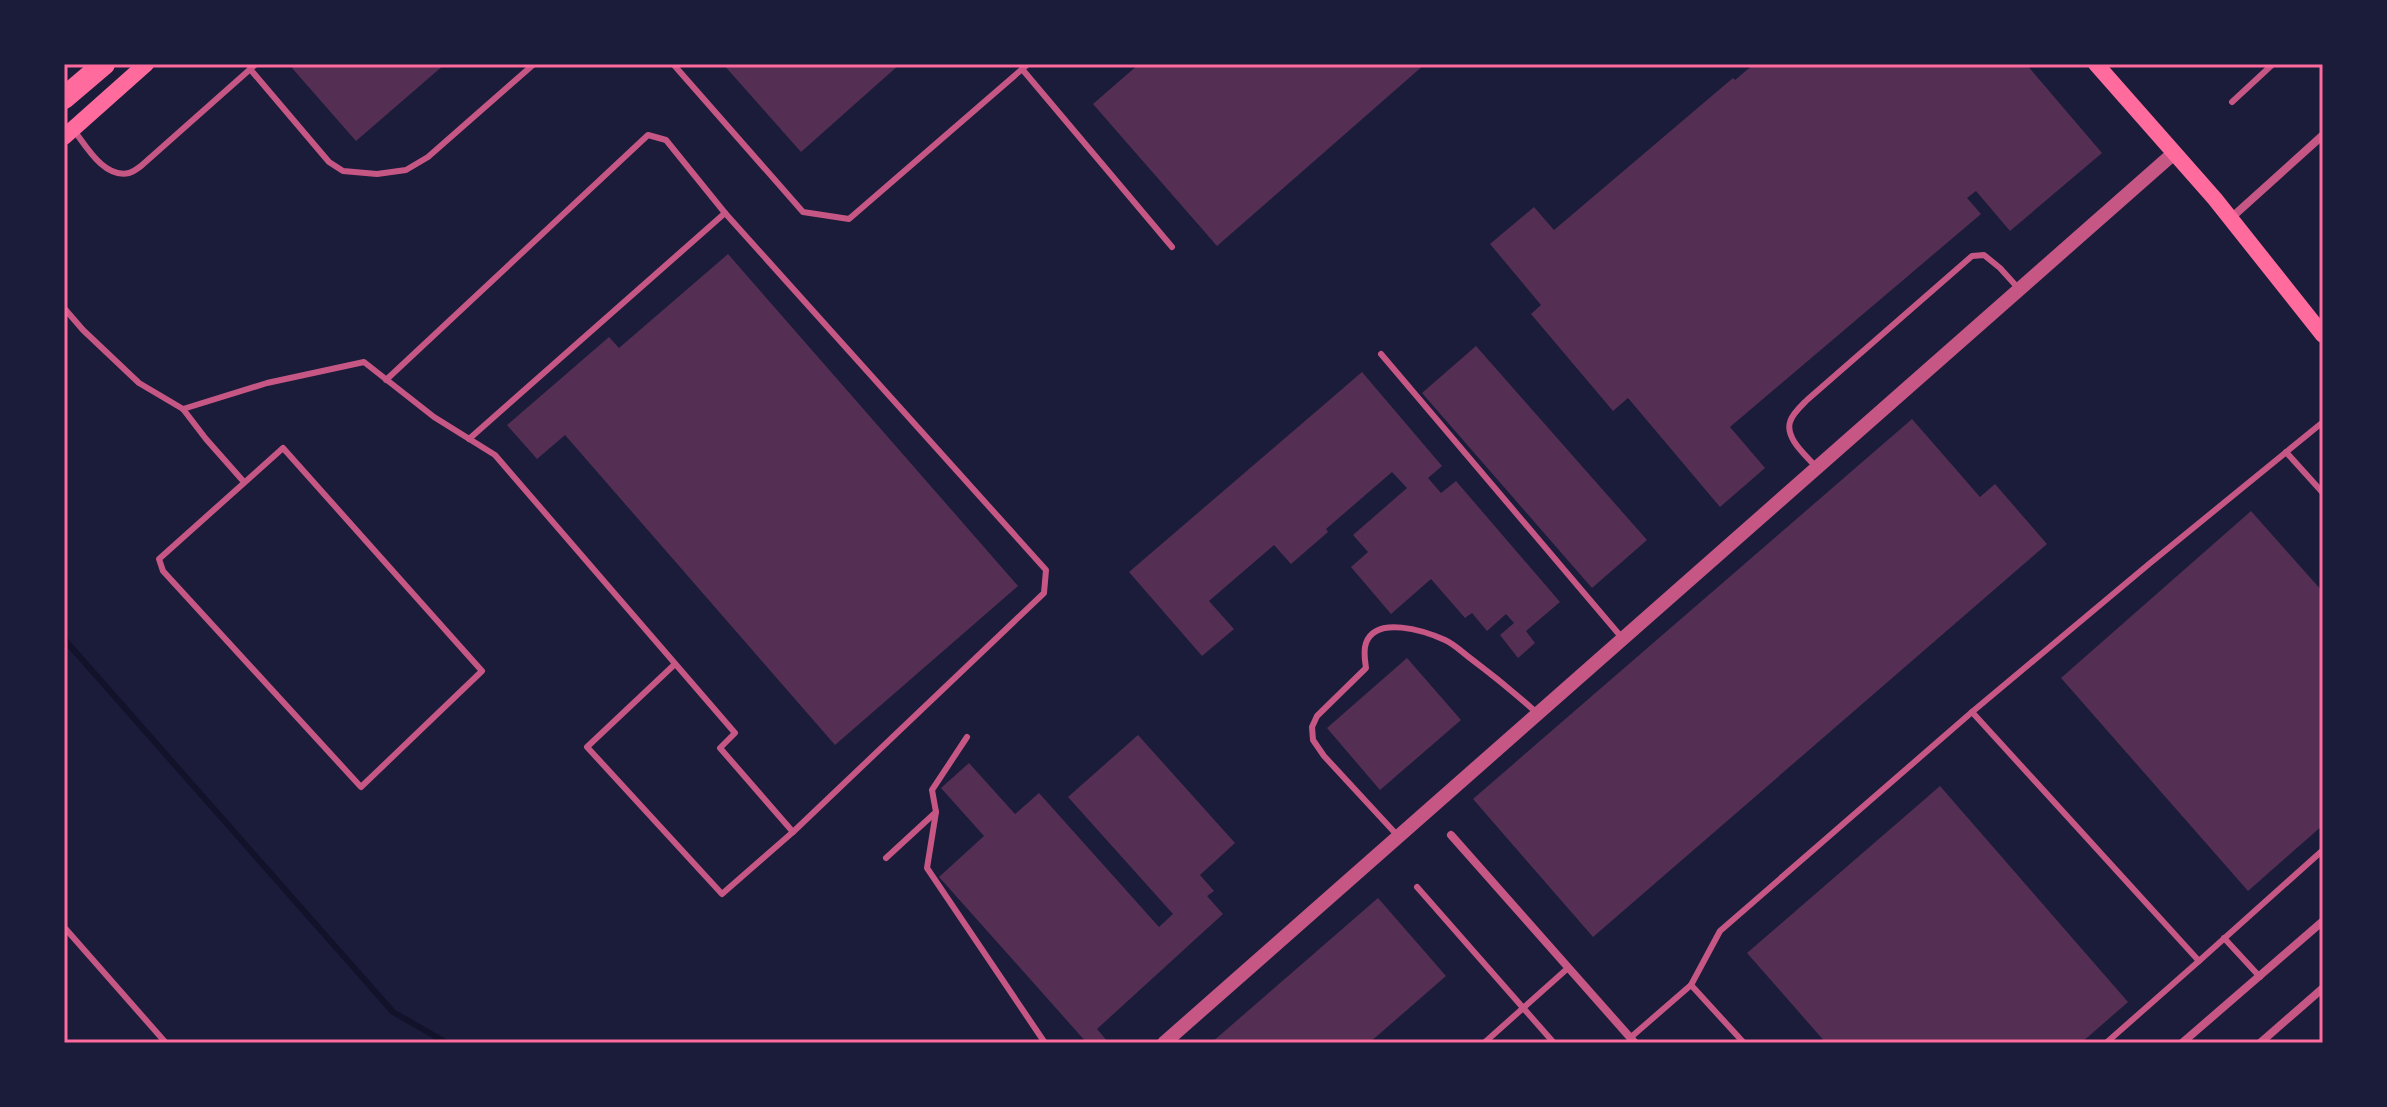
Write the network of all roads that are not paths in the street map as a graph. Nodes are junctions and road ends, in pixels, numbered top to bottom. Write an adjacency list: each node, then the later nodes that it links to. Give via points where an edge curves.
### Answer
1 (104, 64): 9 (highway)
2 (146, 64): 11 (main road)
3 (534, 64): 8 (lane, via 428,157 406,170 377,174 343,171 329,162)
4 (673, 64): 7 (lane, via 803,212 849,219)
5 (2096, 64): 13 (main road)
6 (2273, 64): 10 (lane)
7 (1025, 66): 16 (lane)
8 (253, 67): 11 (lane, via 128,173 112,171)
9 (64, 98)
10 (2232, 102)
11 (69, 133)
12 (2323, 135): 15 (street)
13 (2174, 153): 15 (main road); 17 (street)
14 (725, 213): 21 (lane, via 666,140 648,135); 24 (lane); 35 (lane, via 1046,570 1044,593)
15 (2231, 218): 19 (main road)
16 (1172, 247)
17 (2020, 289): 26 (street); 26 (lane, via 1984,255 1972,256 1807,400 1789,426 1792,439)
18 (64, 308): 22 (lane, via 139,383)
19 (2323, 335)
20 (1381, 354): 29 (lane)
21 (386, 380): 22 (lane, via 364,362); 24 (lane)
22 (183, 409): 27 (lane)
23 (2323, 422): 25 (lane)
24 (469, 439): 30 (lane, via 495,455)
25 (2286, 452): 28 (lane); 31 (lane)
26 (1817, 468): 29 (street)
27 (244, 482): 27 (lane, via 159,559 163,571 361,787 482,671 283,448)
28 (2323, 493)
29 (1623, 639): 32 (street)
30 (675, 664): 35 (lane, via 735,733 720,748); 35 (lane, via 587,747 722,894)
31 (1972, 712): 44 (lane); 47 (lane, via 1720,931)
32 (1538, 715): 37 (street); 37 (lane, via 1446,640 1389,626 1366,640 1366,668 1317,716 1313,740)
33 (967, 737): 34 (lane, via 932,790)
34 (936, 812): 39 (lane); 52 (lane, via 927,868)
35 (793, 832)
36 (1451, 835): 45 (street)
37 (1399, 837): 53 (street)
38 (2323, 850): 43 (lane)
39 (886, 858)
40 (1417, 887): 49 (lane)
41 (2323, 921): 46 (street)
42 (64, 927): 51 (lane)
43 (2224, 938): 44 (lane); 46 (lane)
44 (2199, 961): 57 (lane)
45 (1568, 968): 49 (lane); 50 (street)
46 (2260, 977): 58 (street)
47 (1691, 985): 50 (lane); 56 (lane)
48 (2323, 988): 59 (street)
49 (1523, 1008): 54 (lane); 55 (lane)
50 (1632, 1041)
51 (166, 1043)
52 (1045, 1043)
53 (1164, 1043)
54 (1484, 1043)
55 (1554, 1043)
56 (1744, 1043)
57 (2106, 1043)
58 (2182, 1043)
59 (2260, 1043)

